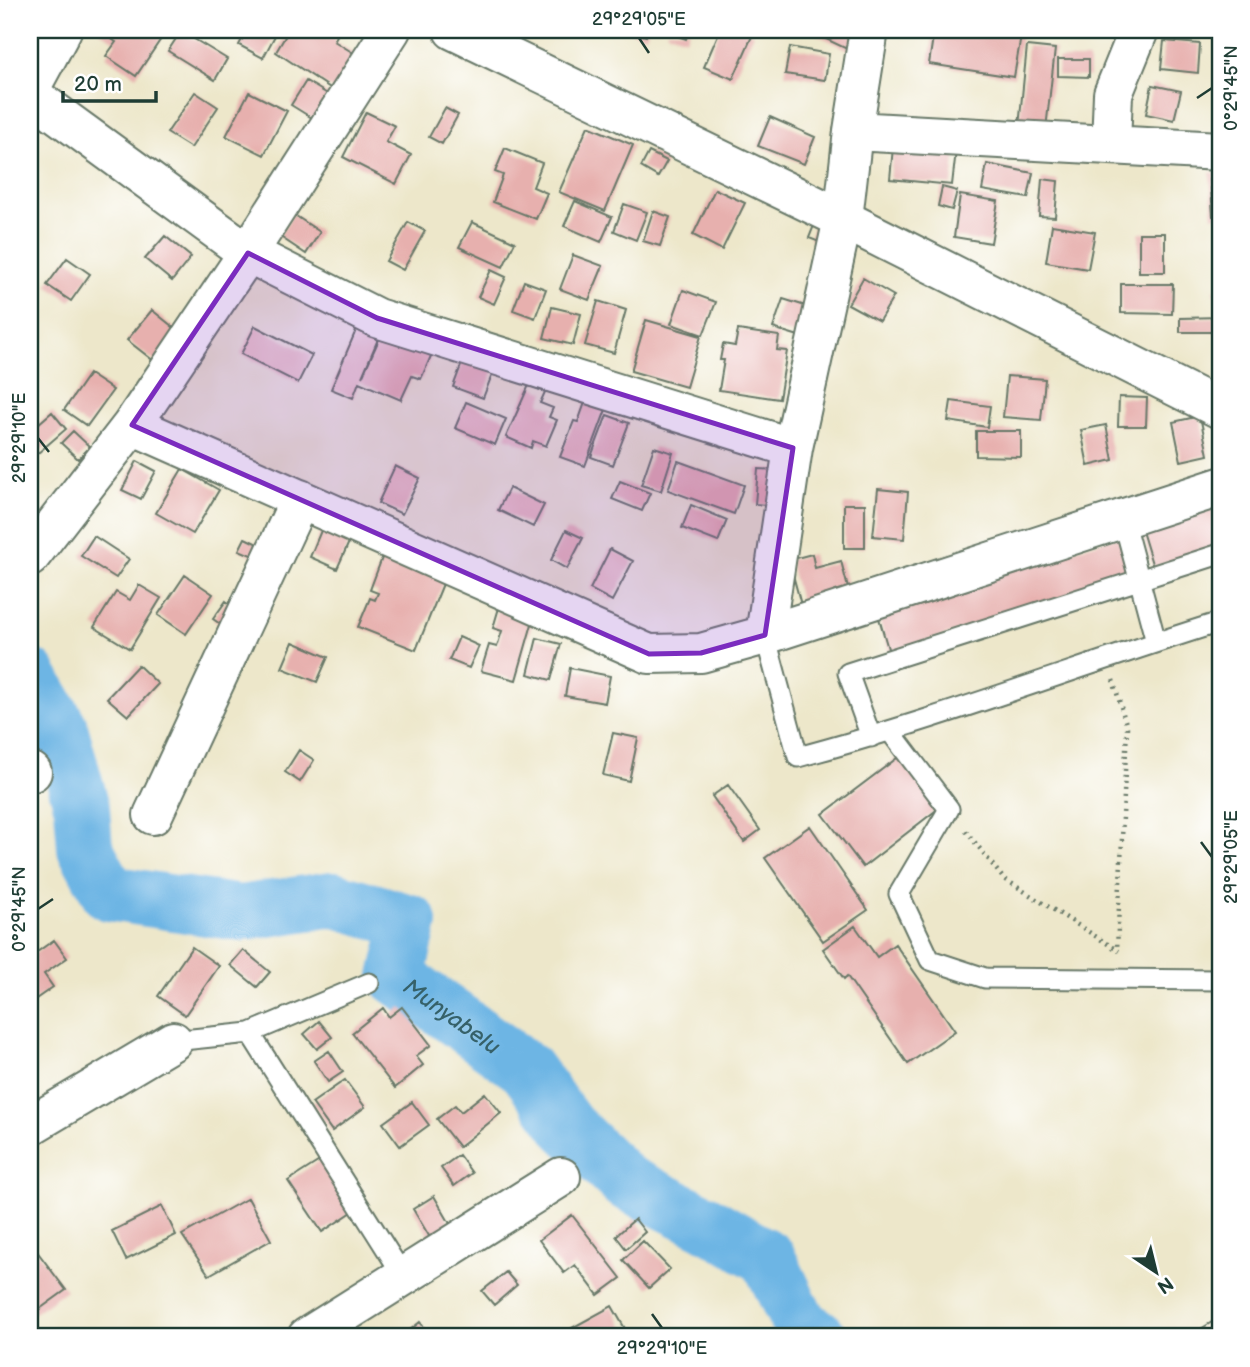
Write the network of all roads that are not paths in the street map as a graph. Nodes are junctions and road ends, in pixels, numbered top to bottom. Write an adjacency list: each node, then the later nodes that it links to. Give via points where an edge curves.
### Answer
1 (62, 30): 6 (street)
2 (391, 30): 11 (street)
3 (453, 30): 10 (street)
4 (869, 30): 7 (street)
5 (1139, 30): 8 (street, via 1114,94)
6 (30, 91): 11 (street)
7 (853, 131): 8 (street); 10 (street)
8 (1111, 144): 9 (street)
9 (1220, 151)
10 (843, 219): 12 (street); 14 (street)
11 (248, 253): 13 (street); 14 (street, via 377,318)
12 (1220, 409)
13 (131, 425): 16 (street); 19 (street)
14 (793, 448): 22 (street)
15 (1220, 487): 17 (street)
16 (300, 499): 22 (street, via 649,654 701,653); 26 (street)
17 (1123, 519): 20 (lane); 22 (street)
18 (1220, 554): 20 (lane)
19 (30, 556)
20 (1140, 580): 23 (lane); 25 (lane, via 848,673)
21 (1220, 622): 23 (lane)
22 (765, 635): 25 (lane, via 798,757)
23 (1156, 642): 24 (lane)
24 (890, 731): 25 (lane); 27 (lane, via 949,809 899,894 930,960 985,978)
25 (871, 737)
26 (153, 815)
27 (1220, 980)
28 (369, 983): 29 (lane)
29 (250, 1033): 30 (lane); 33 (lane)
30 (173, 1041): 31 (street)
31 (30, 1126)
32 (561, 1177): 33 (street)
33 (404, 1277): 34 (street)
34 (307, 1337)

